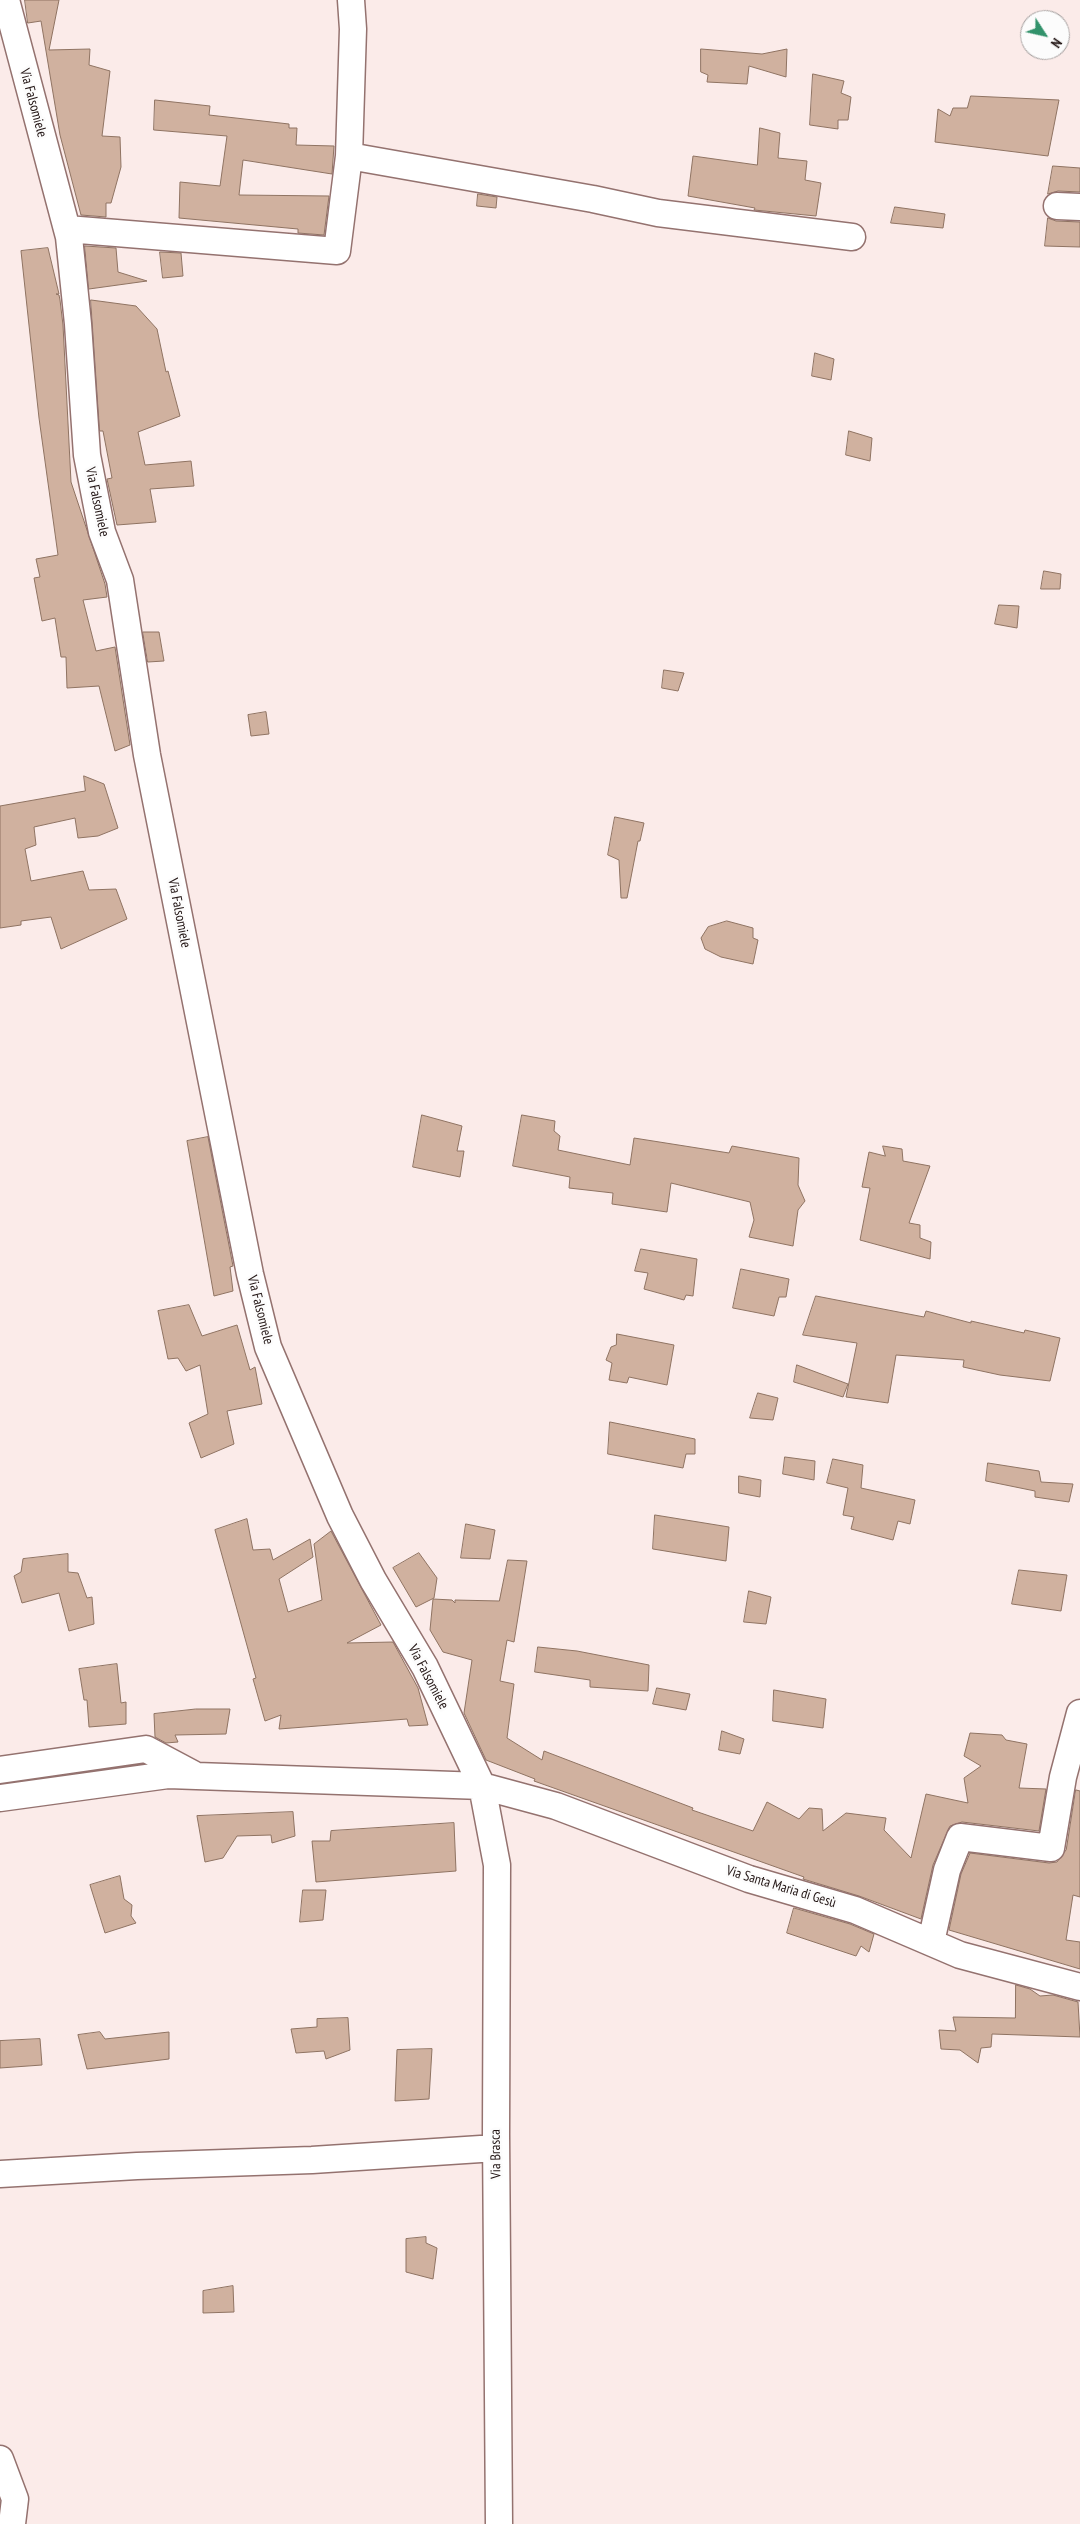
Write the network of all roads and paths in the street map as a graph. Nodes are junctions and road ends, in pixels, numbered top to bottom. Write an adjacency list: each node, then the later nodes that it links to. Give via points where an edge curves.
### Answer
1 (6, 0): 4 (street, Via Falsomiele)
2 (351, 0): 3 (street)
3 (349, 156): 4 (street, via 337,251); 5 (street, via 658,213)
4 (67, 230): 9 (street, Via Falsomiele, via 78,324 87,455 102,532 120,580 147,755 250,1274 268,1347 340,1516 424,1667)
5 (852, 237)
6 (1080, 1713): 11 (street, via 1063,1777 1051,1848 960,1837 947,1870)
7 (0, 1770): 8 (street, via 146,1749)
8 (196, 1776): 9 (street, Via Santa Maria di Gesù); 10 (street, Via Santa Maria di Gesù, via 168,1775)
9 (482, 1786): 11 (street, Via Santa Maria di Gesù, via 556,1806 749,1879 854,1910); 13 (street, Via Brasca, via 497,1865)
10 (0, 1798)
11 (931, 1942): 12 (street, Via Santa Maria di Gesù, via 960,1955)
12 (1080, 1987)
13 (496, 2148): 14 (street); 17 (street, Via Brasca)
14 (0, 2174)
15 (0, 2459): 16 (street, via 15,2499)
16 (12, 2524)
17 (499, 2524)

